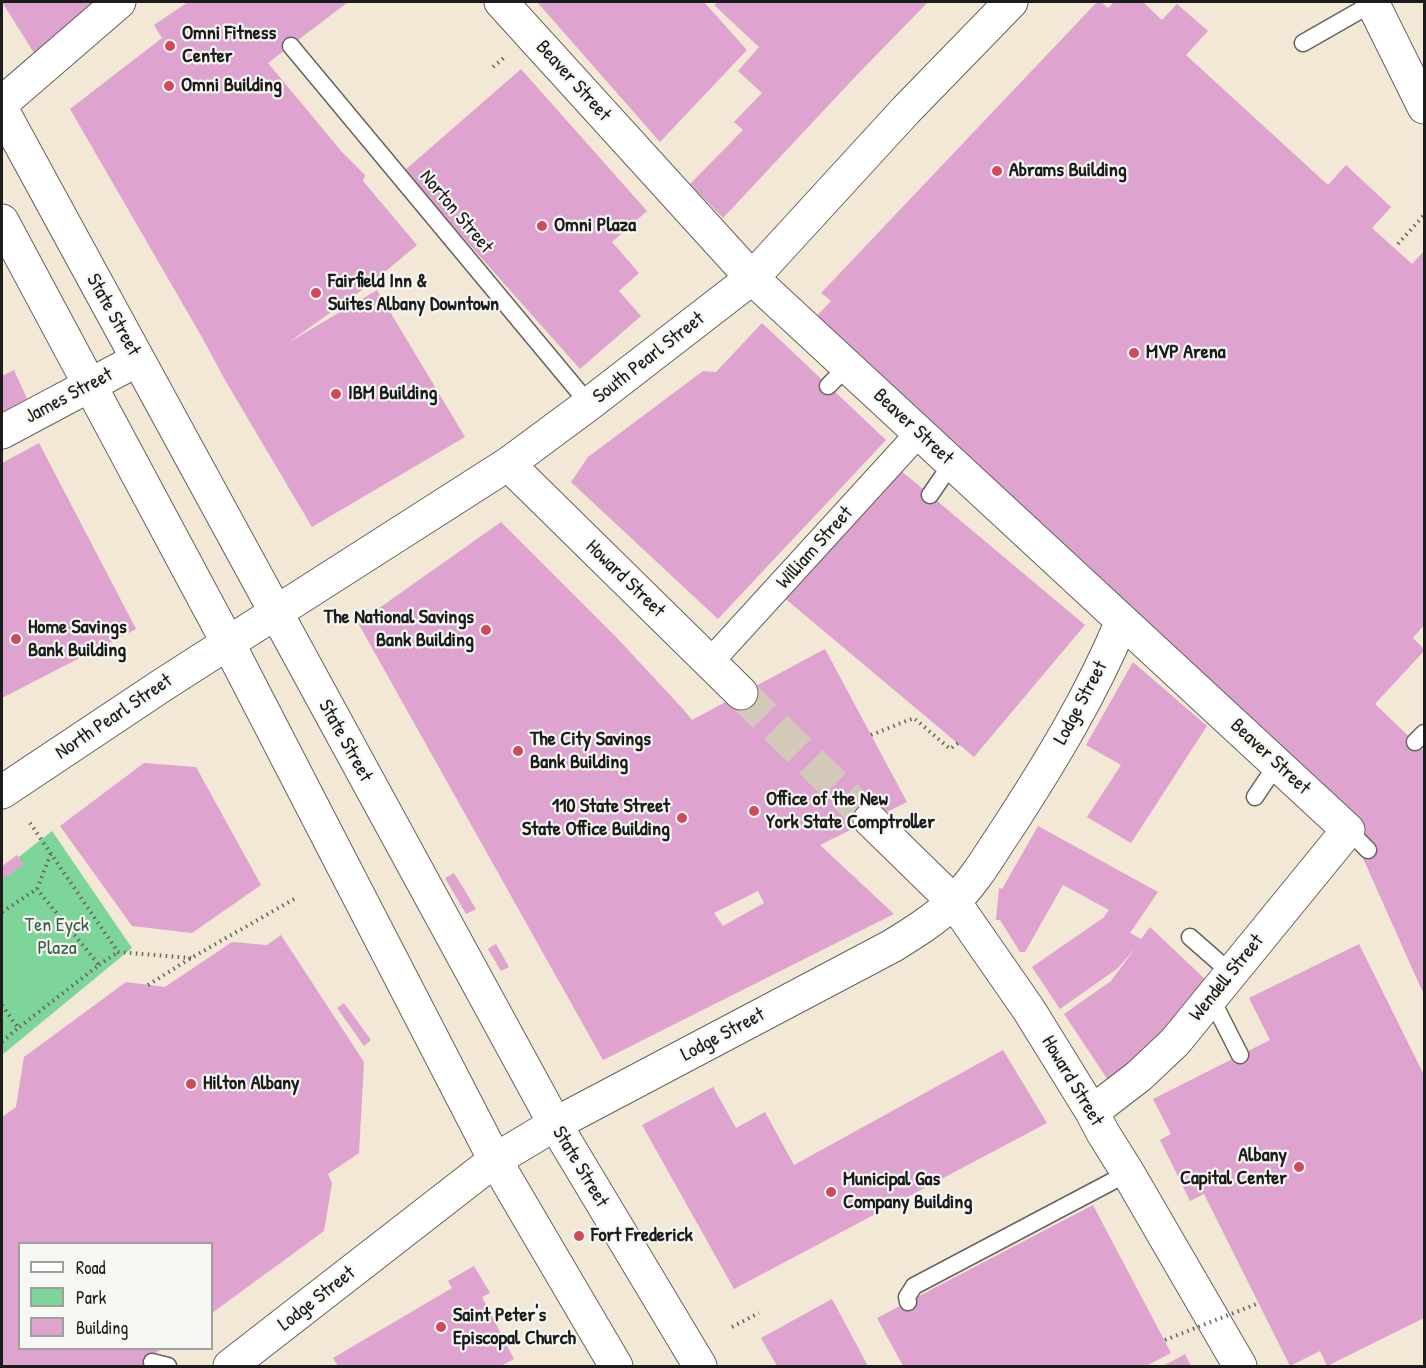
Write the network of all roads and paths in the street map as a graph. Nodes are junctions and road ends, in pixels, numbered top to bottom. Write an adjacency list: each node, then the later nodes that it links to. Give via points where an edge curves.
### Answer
1 (118, 2): 7 (main road)
2 (501, 2): 13 (main road, Beaver Street)
3 (1011, 2): 13 (main road, South Pearl Street)
4 (1372, 2): 5 (lane); 8 (main road)
5 (1303, 43)
6 (291, 46): 16 (lane, Norton Street)
7 (2, 103)
8 (1425, 107)
9 (2, 110): 14 (main road, State Street)
10 (1425, 215): 12 (path)
11 (2, 221): 15 (main road)
12 (1398, 243)
13 (752, 278): 16 (main road, South Pearl Street); 18 (main road, Beaver Street, via 838,376)
14 (137, 360): 15 (main road, James Street); 22 (main road, State Street)
15 (90, 386): 17 (main road, James Street); 24 (main road)
16 (589, 404): 20 (main road, South Pearl Street)
17 (2, 432)
18 (919, 433): 19 (main road, Beaver Street); 25 (street, William Street)
19 (952, 463): 21 (lane); 23 (main road, Beaver Street)
20 (508, 464): 22 (main road, South Pearl Street); 25 (main road, Howard Street)
21 (930, 495)
22 (275, 612): 24 (main road, South Pearl Street); 52 (main road, State Street)
23 (1122, 621): 29 (main road, Beaver Street); 38 (main road, Lodge Street, via 1090,691 1037,784)
24 (228, 643): 30 (main road, North Pearl Street); 53 (main road)
25 (710, 662): 26 (main road, Howard Street)
26 (741, 693)
27 (871, 735): 28 (path, via 914,718 950,749)
28 (958, 743)
29 (1277, 764): 31 (lane); 34 (main road, Beaver Street)
30 (2, 792)
31 (1255, 797)
32 (870, 820): 38 (main road, Howard Street)
33 (30, 823): 35 (path)
34 (1349, 828): 44 (main road, Wendell Street)
35 (51, 852): 36 (path); 41 (path)
36 (37, 889): 39 (path); 43 (path)
37 (296, 898): 42 (path)
38 (954, 902): 51 (main road, Howard Street, via 1029,1010); 52 (main road, Lodge Street, via 892,946)
39 (2, 912)
40 (1190, 938): 44 (lane)
41 (118, 952): 42 (path); 43 (path)
42 (191, 958): 45 (path)
43 (99, 965): 48 (path)
44 (1231, 973): 46 (main road, Wendell Street)
45 (148, 985)
46 (1211, 998): 50 (lane); 51 (main road, Wendell Street, via 1175,1042)
47 (2, 1005): 48 (path)
48 (18, 1028): 49 (path)
49 (2, 1042)
50 (1240, 1055)
51 (1092, 1112): 54 (main road, Howard Street)
52 (555, 1124): 53 (main road, Lodge Street); 62 (main road, State Street)
53 (495, 1160): 60 (main road, Lodge Street); 61 (main road)
54 (1128, 1173): 55 (lane, via 914,1286); 63 (main road, Howard Street)
55 (908, 1302)
56 (1259, 1303): 59 (path, bridge)
57 (759, 1313): 58 (path)
58 (732, 1327)
59 (1165, 1340)
60 (248, 1361)
61 (616, 1366)
62 (700, 1366)
63 (1240, 1366)

